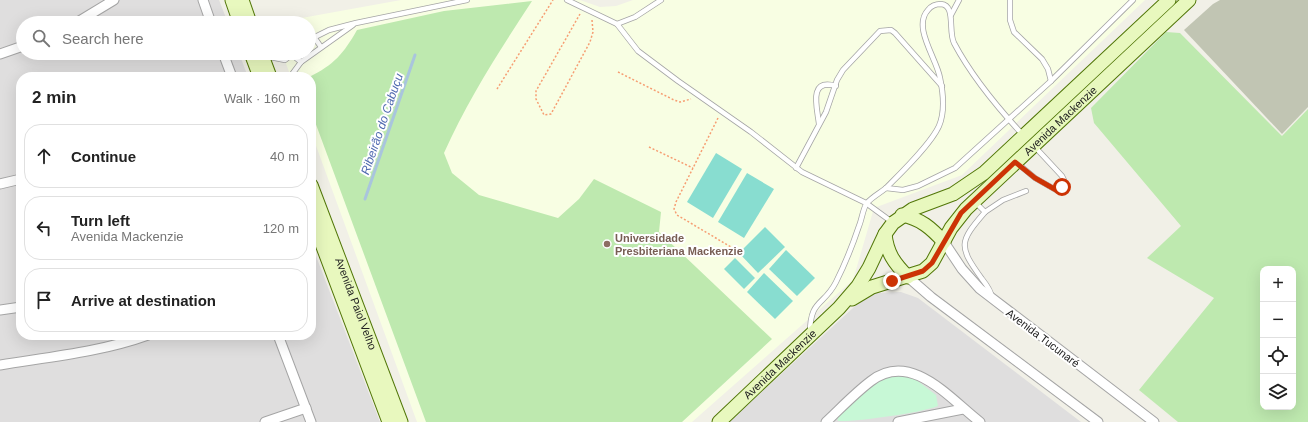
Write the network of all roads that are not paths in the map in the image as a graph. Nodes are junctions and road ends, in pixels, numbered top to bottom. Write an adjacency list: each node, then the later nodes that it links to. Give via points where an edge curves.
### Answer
1 (114, 0): 14 (street)
2 (203, 0): 15 (street)
3 (232, 0): 16 (main road)
4 (242, 0): 17 (main road)
5 (467, 0): 18 (lane)
6 (568, 0): 19 (lane)
7 (661, 0): 19 (lane, via 635,18)
8 (959, 0): 13 (lane)
9 (1010, 0): 35 (lane, via 1010,20 1014,32 1042,59)
10 (1133, 0): 35 (lane)
11 (1170, 0): 40 (main road, Avenida Mackenzie)
12 (1189, 0): 40 (main road, Avenida Mackenzie)
13 (951, 14): 37 (lane, via 948,7 935,4 924,14 922,22); 38 (lane, via 951,38 966,65)
14 (88, 16)
15 (209, 16)
16 (238, 16)
17 (248, 16)
18 (356, 22): 20 (lane); 22 (lane)
19 (616, 24): 42 (lane, via 638,51 751,132)
20 (316, 36)
21 (316, 42): 22 (lane)
22 (321, 47): 24 (lane)
23 (16, 48): 25 (street)
24 (316, 51)
25 (0, 54)
26 (226, 60): 31 (street)
27 (259, 60): 32 (main road)
28 (261, 60): 33 (main road)
29 (304, 60): 30 (lane)
30 (301, 62): 34 (lane)
31 (230, 72)
32 (260, 72)
33 (267, 72)
34 (294, 72)
35 (1051, 81): 38 (lane)
36 (836, 86): 37 (lane, via 844,70 880,31 886,30 895,33); 39 (lane); 39 (lane, via 825,83 820,85 816,97)
37 (942, 86): 45 (lane, via 940,124 934,135)
38 (1008, 119): 40 (lane); 45 (lane, via 955,168 918,186 903,190)
39 (819, 125): 42 (lane)
40 (1028, 140): 41 (main road, Avenida Mackenzie); 41 (lane, via 1062,176 1062,187 1056,190 1047,186); 51 (main road, Avenida Mackenzie, via 967,186)
41 (1015, 162): 48 (main road, Avenida Mackenzie)
42 (796, 168): 49 (lane, via 814,180)
43 (16, 180): 44 (street)
44 (0, 184)
45 (886, 188): 49 (lane)
46 (1026, 191): 50 (lane, via 1002,200)
47 (316, 198): 69 (main road, Avenida Paiol Velho)
48 (974, 201): 50 (lane); 54 (main road, Avenida Mackenzie, via 961,213)
49 (866, 204): 51 (lane); 60 (lane, via 836,282 812,312)
50 (986, 212): 56 (lane, via 967,232 964,245 967,258 991,292)
51 (898, 219): 53 (main road, Avenida Mackenzie); 54 (main road, via 913,217 926,224)
52 (316, 228): 68 (main road, Avenida Paiol Velho)
53 (885, 234): 55 (main road, via 890,257); 57 (main road, Avenida Mackenzie, via 858,286)
54 (944, 242): 55 (main road, Avenida Mackenzie, via 932,263 923,271); 56 (street, Avenida Tucunaré, via 970,279)
55 (908, 277): 57 (main road, Avenida Mackenzie, via 872,287); 74 (street)
56 (992, 299): 75 (street, Avenida Tucunaré)
57 (840, 306): 60 (main road, Avenida Mackenzie)
58 (16, 308): 59 (street)
59 (0, 310)
60 (810, 336): 70 (main road, Avenida Mackenzie)
61 (130, 340): 63 (street)
62 (280, 340): 64 (street)
63 (0, 365)
64 (306, 408): 66 (street); 67 (street)
65 (964, 409): 71 (street, via 924,377 900,371 883,374 871,381); 72 (street); 73 (street)
66 (265, 422)
67 (311, 422)
68 (389, 422)
69 (400, 422)
70 (719, 422)
71 (826, 422)
72 (898, 422)
73 (980, 422)
74 (1098, 422)
75 (1154, 422)

